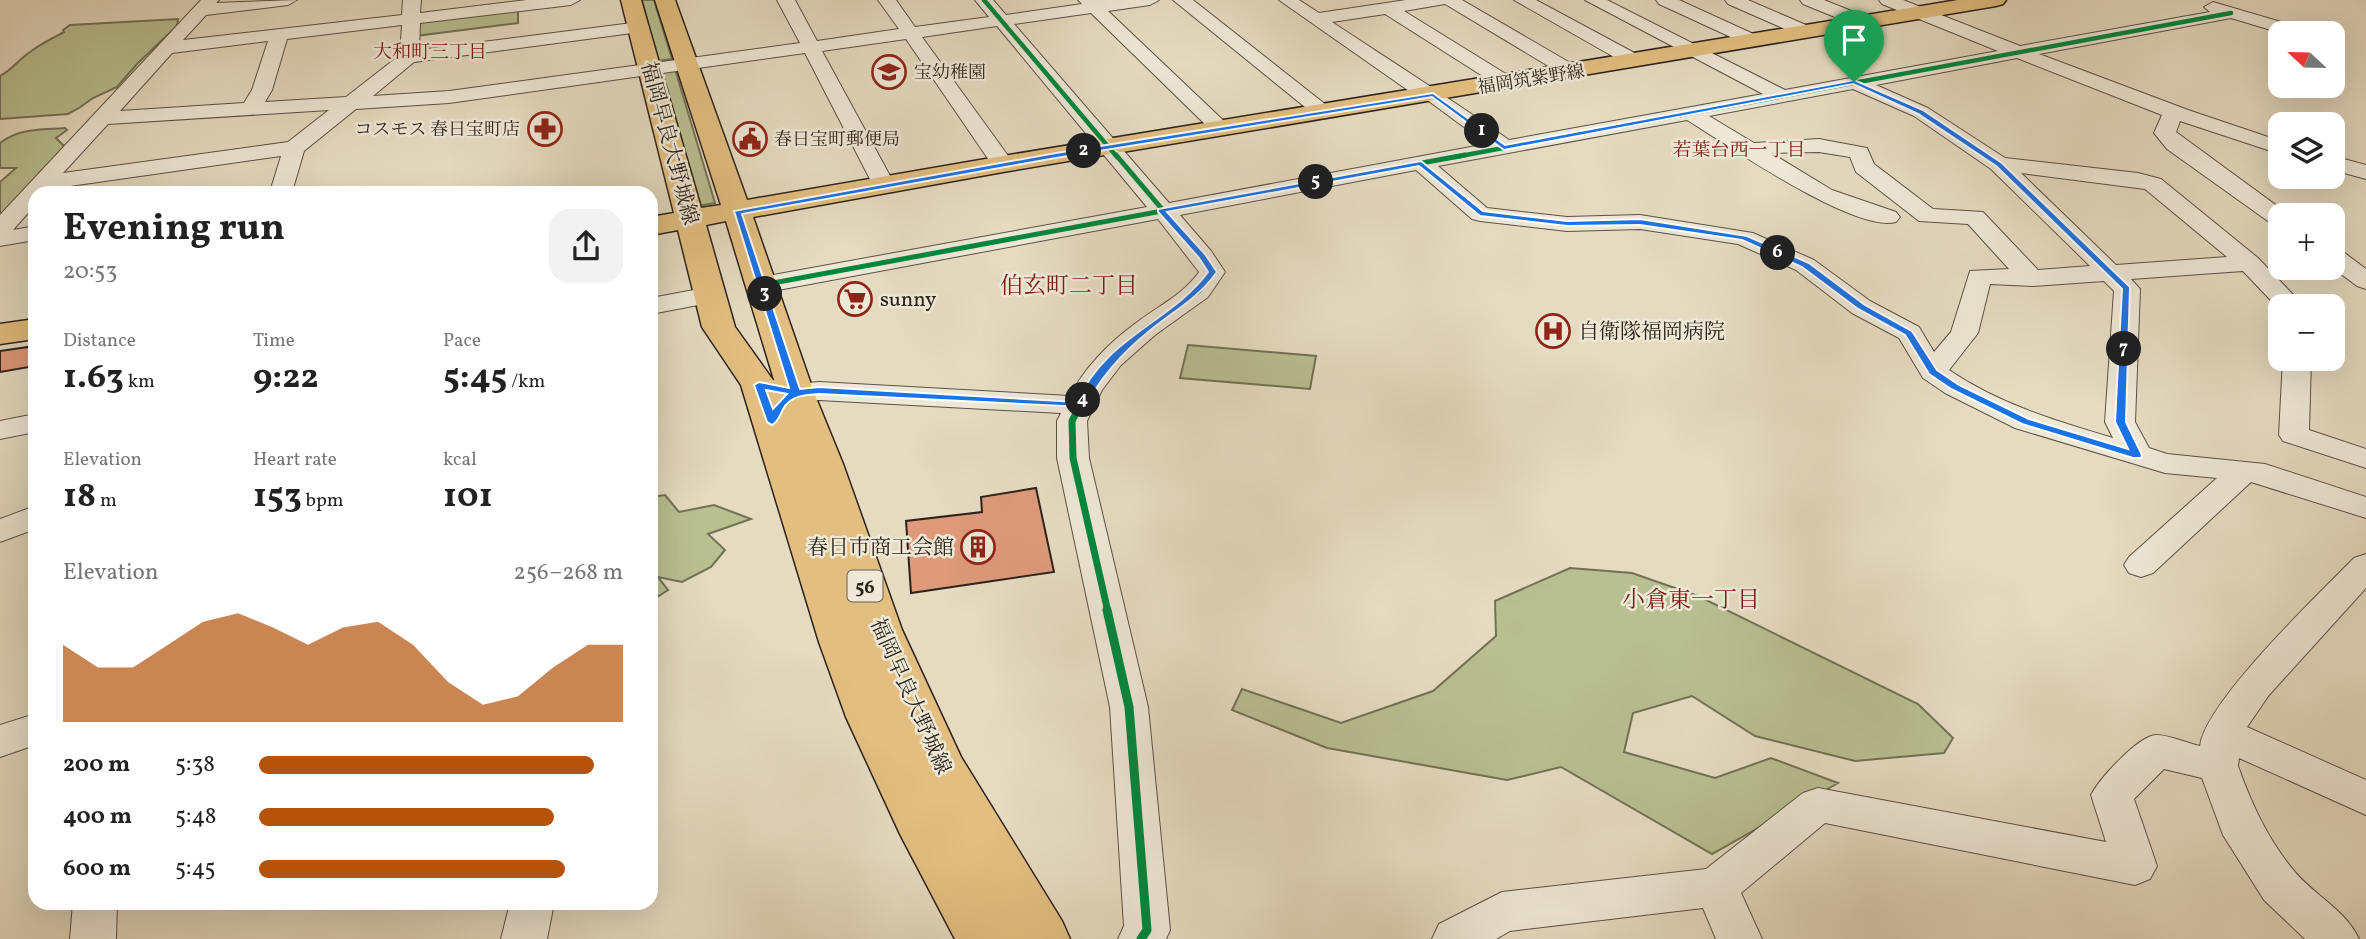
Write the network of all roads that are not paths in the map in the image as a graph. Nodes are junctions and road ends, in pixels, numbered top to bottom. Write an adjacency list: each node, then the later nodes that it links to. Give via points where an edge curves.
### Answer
1 (288, 0): 23 (street)
2 (571, 0): 25 (street)
3 (631, 0): 32 (main road, 福岡早良大野城線 / 56)
4 (665, 0): 43 (main road, 福岡早良大野城線 / 56)
5 (786, 0): 37 (street)
6 (887, 0): 34 (street)
7 (984, 0): 29 (street)
8 (1150, 0): 22 (street)
9 (1182, 0): 52 (street)
10 (1288, 0): 28 (street)
11 (1300, 0): 28 (street)
12 (1440, 0): 24 (street)
13 (1450, 0): 45 (street)
14 (1523, 0): 42 (street)
15 (1594, 0): 39 (street)
16 (1665, 0): 36 (street)
17 (1734, 0): 33 (street)
18 (1809, 0): 30 (street)
19 (1888, 0): 26 (street)
20 (1996, 0): 26 (main road, 福岡筑紫野線)
21 (2192, 0): 27 (street)
22 (1091, 4): 29 (street); 56 (street)
23 (206, 5): 38 (street)
24 (1388, 8): 28 (street); 47 (street)
25 (411, 10): 35 (street); 41 (street)
26 (1919, 13): 30 (main road, 福岡筑紫野線); 40 (street)
27 (2231, 13): 31 (street); 40 (street)
28 (1321, 18): 48 (street)
29 (1002, 20): 34 (street); 58 (street)
30 (1863, 22): 33 (main road, 福岡筑紫野線)
31 (2268, 24)
32 (640, 27): 41 (street); 44 (main road, 福岡早良大野城線 / 56)
33 (1807, 32): 36 (main road, 福岡筑紫野線)
34 (911, 33): 37 (street); 63 (street)
35 (279, 35): 38 (street); 51 (street, via 262,90)
36 (1754, 41): 39 (main road, 福岡筑紫野線)
37 (811, 47): 43 (street); 68 (street)
38 (166, 48): 55 (street)
39 (1696, 50): 42 (main road, 福岡筑紫野線); 49 (street)
40 (2016, 53): 46 (street); 54 (street)
41 (409, 57): 50 (street)
42 (1635, 61): 45 (main road, 福岡筑紫野線)
43 (685, 63): 44 (street); 74 (main road, 福岡早良大野城線 / 56)
44 (648, 69): 50 (street, via 449,97); 76 (main road, 福岡早良大野城線 / 56)
45 (1572, 72): 47 (main road, 福岡筑紫野線)
46 (1854, 82): 49 (street); 64 (street, via 1921,112)
47 (1507, 83): 48 (main road, 福岡筑紫野線)
48 (1433, 95): 52 (main road, 福岡筑紫野線); 59 (street)
49 (1782, 96): 53 (street)
50 (348, 104): 51 (street); 60 (street)
51 (251, 109): 55 (street)
52 (1323, 112): 56 (main road, 福岡筑紫野線)
53 (1690, 113): 59 (street); 61 (street)
54 (2174, 113): 57 (street); 72 (street, via 2165,133 2175,144)
55 (102, 118): 67 (street)
56 (1220, 128): 58 (main road, 福岡筑紫野線)
57 (2268, 144)
58 (1108, 147): 63 (main road, 福岡筑紫野線); 73 (street)
59 (1504, 147): 62 (street)
60 (294, 148): 67 (street); 70 (street)
61 (1749, 150): 75 (street, via 1824,195); 84 (street, via 1778,145 1846,148 1859,153 1864,167 1927,216 1975,217)
62 (1421, 163): 73 (street); 93 (street, via 1480,214 1567,223 1640,222 1744,237 1805,265 1861,307 1909,333)
63 (1003, 164): 68 (main road, 福岡筑紫野線)
64 (1999, 164): 81 (street, via 2153,184); 83 (street)
65 (2345, 166): 66 (street)
66 (2366, 172)
67 (41, 183): 69 (street)
68 (884, 185): 74 (main road, 福岡筑紫野線)
69 (38, 186)
70 (283, 186)
71 (28, 198): 78 (street)
72 (2268, 210)
73 (1161, 211): 86 (street); 95 (street, via 1212,272 1199,291 1111,359)
74 (737, 213): 76 (main road, 福岡筑紫野線); 86 (main road, 福岡早良大野城線 / 56)
75 (1888, 217)
76 (692, 219): 77 (main road, 福岡筑紫野線); 88 (main road, 福岡早良大野城線 / 56)
77 (658, 225)
78 (0, 229)
79 (28, 234): 80 (street)
80 (0, 239)
81 (2249, 263): 83 (street); 87 (street)
82 (2345, 265): 85 (street)
83 (2110, 272): 84 (street); 98 (street, via 2127,289 2120,422)
84 (2031, 278): 93 (street, via 1979,276 1964,333)
85 (2366, 281)
86 (762, 285): 94 (main road, 福岡早良大野城線 / 56)
87 (2279, 294)
88 (710, 295): 89 (street); 94 (main road, 福岡早良大野城線 / 56, via 719,327)
89 (658, 305)
90 (28, 330): 91 (main road)
91 (0, 334)
92 (2297, 371): 99 (street, via 2294,435)
93 (1933, 372): 98 (street, via 2025,422)
94 (776, 400): 95 (street, via 819,391); 115 (main road, 福岡早良大野城線 / 56, via 841,642 870,717 926,834); 116 (main road, 福岡早良大野城線 / 56, via 824,464 880,630 940,765)
95 (1081, 405): 117 (street, via 1072,421 1073,458 1129,707 1147,930)
96 (28, 425): 97 (street)
97 (0, 430)
98 (2137, 455): 100 (street)
99 (2366, 459)
100 (2242, 473): 101 (street, via 2265,474); 104 (street)
101 (2366, 508)
102 (28, 520): 103 (street)
103 (0, 531)
104 (2141, 565)
105 (2366, 566): 108 (street, via 2256,685)
106 (28, 731): 107 (street)
107 (0, 741)
108 (2219, 749): 109 (street); 110 (street, via 2156,751 2112,795 2135,866 1818,805); 120 (street, via 2238,823 2280,886)
109 (2366, 798)
110 (1716, 887): 118 (street, via 1502,912); 119 (street)
111 (95, 910): 113 (street)
112 (530, 910): 114 (street)
113 (93, 939)
114 (524, 939)
115 (984, 939)
116 (1042, 939)
117 (1141, 939)
118 (1455, 939)
119 (1739, 939)
120 (2336, 939)

